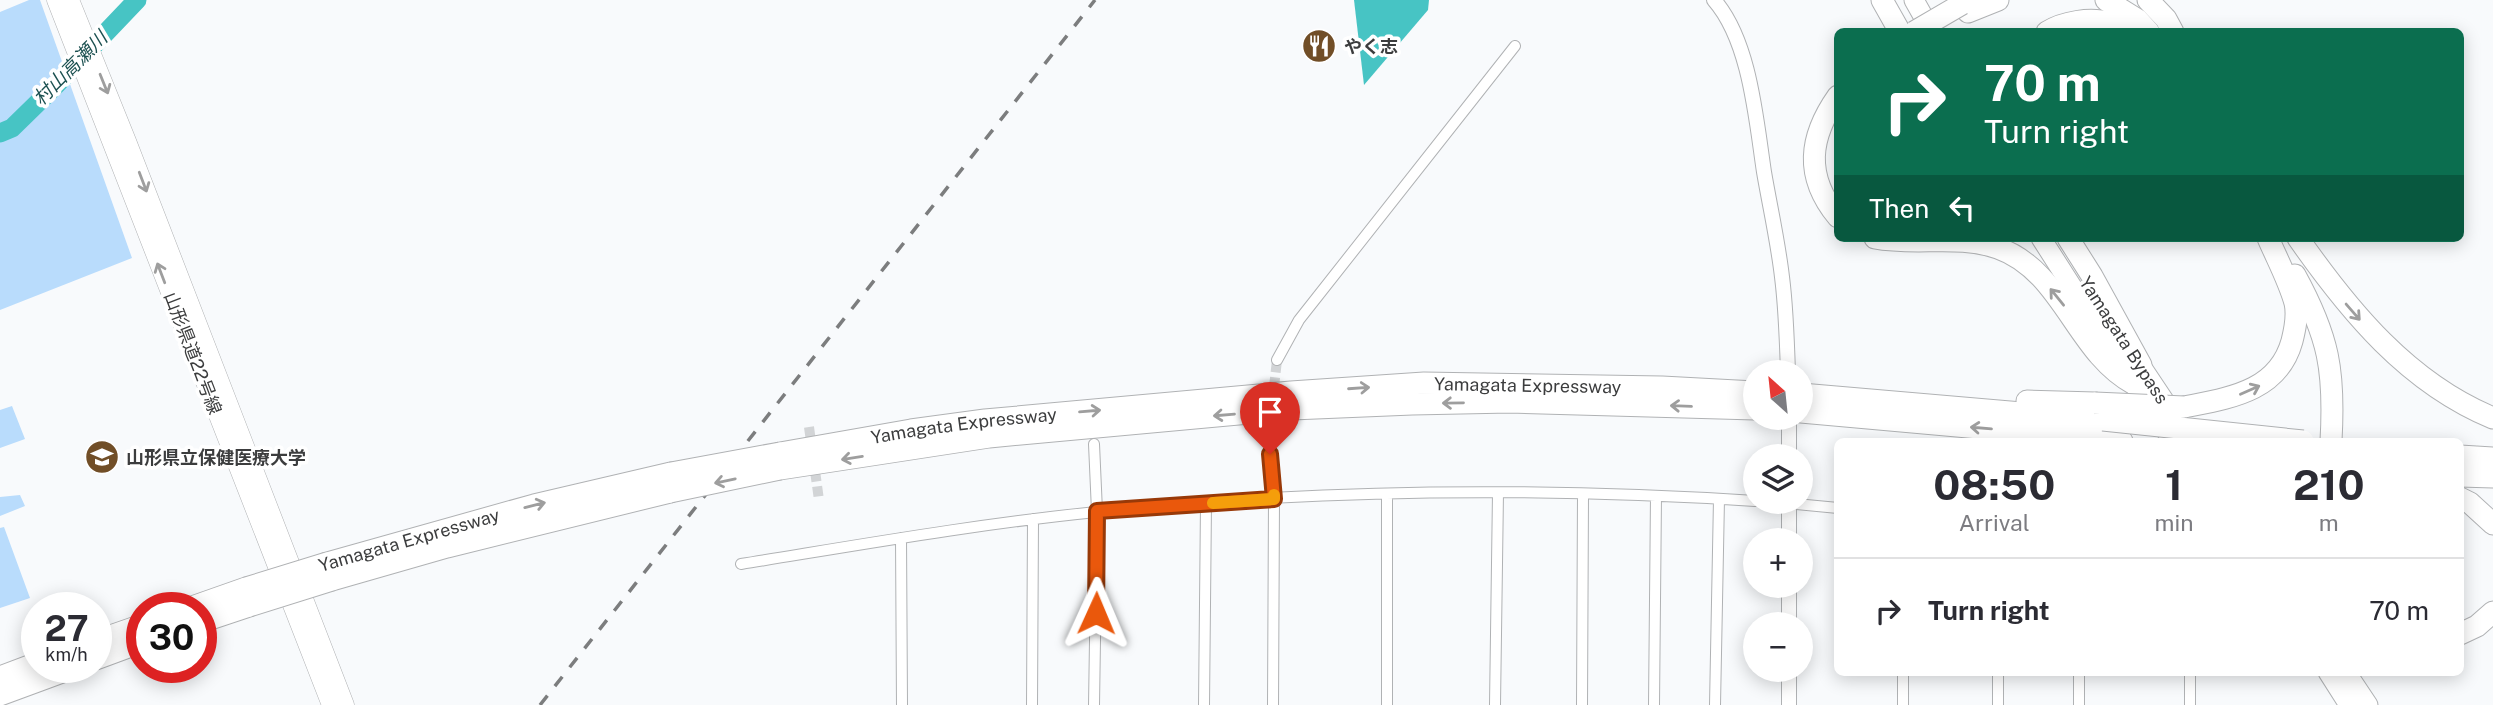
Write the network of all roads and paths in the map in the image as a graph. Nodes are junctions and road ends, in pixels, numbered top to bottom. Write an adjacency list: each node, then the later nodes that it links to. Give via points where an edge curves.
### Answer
1 (1714, 0): 35 (street, via 1736,37 1755,115 1783,278)
2 (1882, 0): 11 (highway)
3 (1892, 0): 12 (highway)
4 (1914, 0): 14 (highway)
5 (1998, 0): 10 (highway)
6 (2106, 0): 18 (highway)
7 (2128, 0): 19 (highway)
8 (2148, 0): 20 (highway)
9 (64, 3): 89 (main road, 山形県道22号線, one-way to 9, via 98,109); 90 (main road, 山形県道22号線, one-way to 90, via 118,119)
10 (1967, 6): 13 (highway, bridge); 15 (highway)
11 (1898, 28)
12 (1910, 28)
13 (1920, 28)
14 (1930, 28)
15 (1937, 28)
16 (2055, 28): 17 (highway, via 2084,21 2109,22)
17 (2118, 28)
18 (2145, 28)
19 (2161, 28)
20 (2172, 28)
21 (1516, 46): 34 (street, via 1299,320)
22 (1834, 101): 25 (highway, via 1818,131 1813,167)
23 (1834, 122): 24 (highway, via 1825,158)
24 (1834, 191)
25 (1834, 212)
26 (1973, 242): 36 (highway, one-way to 26, via 2117,375 2034,271 2012,254)
27 (2044, 242): 36 (highway, Yamagata Bypass)
28 (2061, 242): 36 (highway, Yamagata Bypass)
29 (2071, 242): 36 (highway, via 2092,276)
30 (2271, 242): 42 (highway, one-way to 30, bridge, via 2184,407 2260,386 2288,356 2296,318)
31 (2272, 242): 48 (highway, via 2294,273 2324,337 2334,395)
32 (2299, 242): 49 (highway, via 2327,317 2337,360)
33 (2300, 242): 41 (highway, one-way to 41, via 2352,312 2393,353 2464,404)
34 (1277, 360)
35 (1787, 360)
36 (2137, 374): 45 (highway, Yamagata Bypass); 46 (highway, Yamagata Bypass)
37 (1743, 399): 71 (highway, Yamagata Expressway, bridge, via 1649,387 1424,383 985,420 911,430 670,483 534,505)
38 (1813, 399): 39 (highway)
39 (1826, 405): 40 (highway); 42 (highway)
40 (1813, 409)
41 (2493, 418)
42 (2099, 420): 44 (highway); 47 (highway, bridge)
43 (1269, 432): 59 (street)
44 (2119, 438)
45 (2171, 438)
46 (2189, 438)
47 (2273, 438)
48 (2331, 438)
49 (2341, 438)
50 (1094, 444): 66 (street)
51 (2464, 456): 52 (highway)
52 (2493, 458)
53 (2464, 476): 54 (highway)
54 (2493, 477)
55 (1498, 493): 56 (street); 57 (street); 97 (street)
56 (1387, 494): 59 (street); 96 (street)
57 (1583, 494): 58 (street); 98 (street)
58 (1656, 496): 60 (street); 99 (street)
59 (1274, 499): 63 (street); 95 (street)
60 (1719, 499): 61 (street); 100 (street)
61 (1743, 500)
62 (2464, 500): 68 (highway)
63 (1206, 503): 66 (street); 94 (street)
64 (1813, 506): 65 (street)
65 (1834, 508)
66 (1097, 511): 67 (street); 93 (street)
67 (1033, 519): 69 (street); 92 (street)
68 (2493, 524)
69 (901, 538): 70 (street); 91 (street)
70 (741, 564)
71 (248, 597): 72 (highway, Yamagata Expressway); 74 (highway, Yamagata Expressway)
72 (217, 602)
73 (2493, 612): 76 (highway)
74 (217, 613)
75 (2493, 630): 77 (highway)
76 (2464, 632)
77 (2464, 644)
78 (21, 669): 85 (highway)
79 (1903, 676): 102 (street)
80 (1998, 676): 103 (street)
81 (2079, 676): 104 (street)
82 (2190, 676): 105 (street)
83 (2331, 676): 106 (highway)
84 (2349, 676): 107 (highway)
85 (0, 677)
86 (1789, 682): 101 (street)
87 (33, 683): 88 (highway)
88 (0, 695)
89 (331, 705)
90 (345, 705)
91 (902, 705)
92 (1032, 705)
93 (1094, 705)
94 (1204, 705)
95 (1273, 705)
96 (1387, 705)
97 (1495, 705)
98 (1582, 705)
99 (1654, 705)
100 (1715, 705)
101 (1789, 705)
102 (1903, 705)
103 (1998, 705)
104 (2079, 705)
105 (2190, 705)
106 (2349, 705)
107 (2368, 705)

